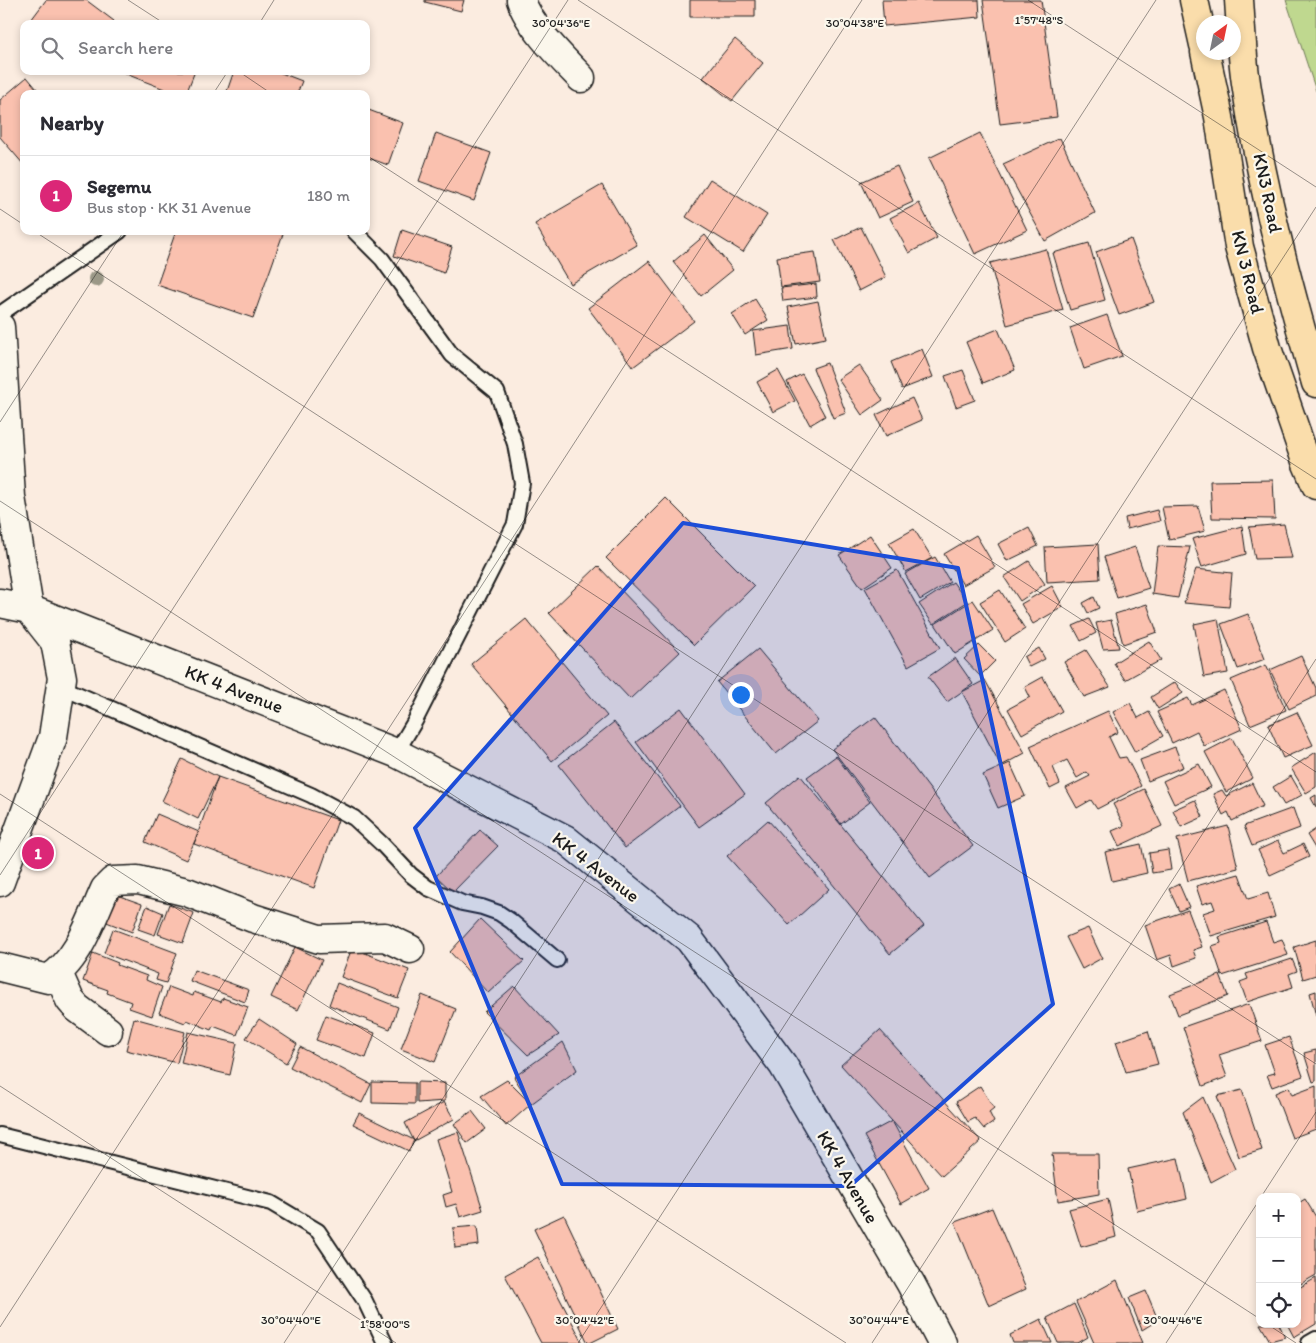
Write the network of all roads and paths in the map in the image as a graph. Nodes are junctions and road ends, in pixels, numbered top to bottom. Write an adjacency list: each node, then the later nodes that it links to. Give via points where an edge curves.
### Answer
1 (521, 0): 6 (main road, via 543,36)
2 (1194, 0): 4 (highway)
3 (1239, 0): 11 (highway, KN3 Road, via 1246,82 1264,179 1291,296)
4 (1197, 15)
5 (1207, 60): 12 (highway, KN 3 Road, via 1239,247 1268,348)
6 (580, 78)
7 (114, 235): 9 (lane)
8 (358, 235): 16 (lane, via 382,259 452,355 497,392 516,444 522,483 515,524)
9 (0, 314)
10 (0, 327): 14 (main road, via 11,497)
11 (1316, 383)
12 (1316, 485)
13 (0, 603): 14 (main road, KK 4 Avenue)
14 (29, 609): 15 (main road, via 55,642); 16 (main road, KK 4 Avenue)
15 (61, 687): 17 (main road, via 53,737); 19 (lane, via 311,795 354,818 428,888 462,903 499,913)
16 (396, 753): 26 (main road, KK 4 Avenue, via 565,839 689,939 782,1064)
17 (0, 882)
18 (410, 949): 21 (main road, via 385,937 319,939 187,892 138,880 113,881 73,957)
19 (557, 960)
20 (0, 967): 21 (main road, via 48,979)
21 (58, 974): 22 (main road, via 77,1008)
22 (108, 1031)
23 (0, 1136): 25 (lane, via 271,1203 318,1231 365,1301)
24 (1316, 1340): 27 (lane)
25 (385, 1343)
26 (942, 1343)
27 (1308, 1343)

